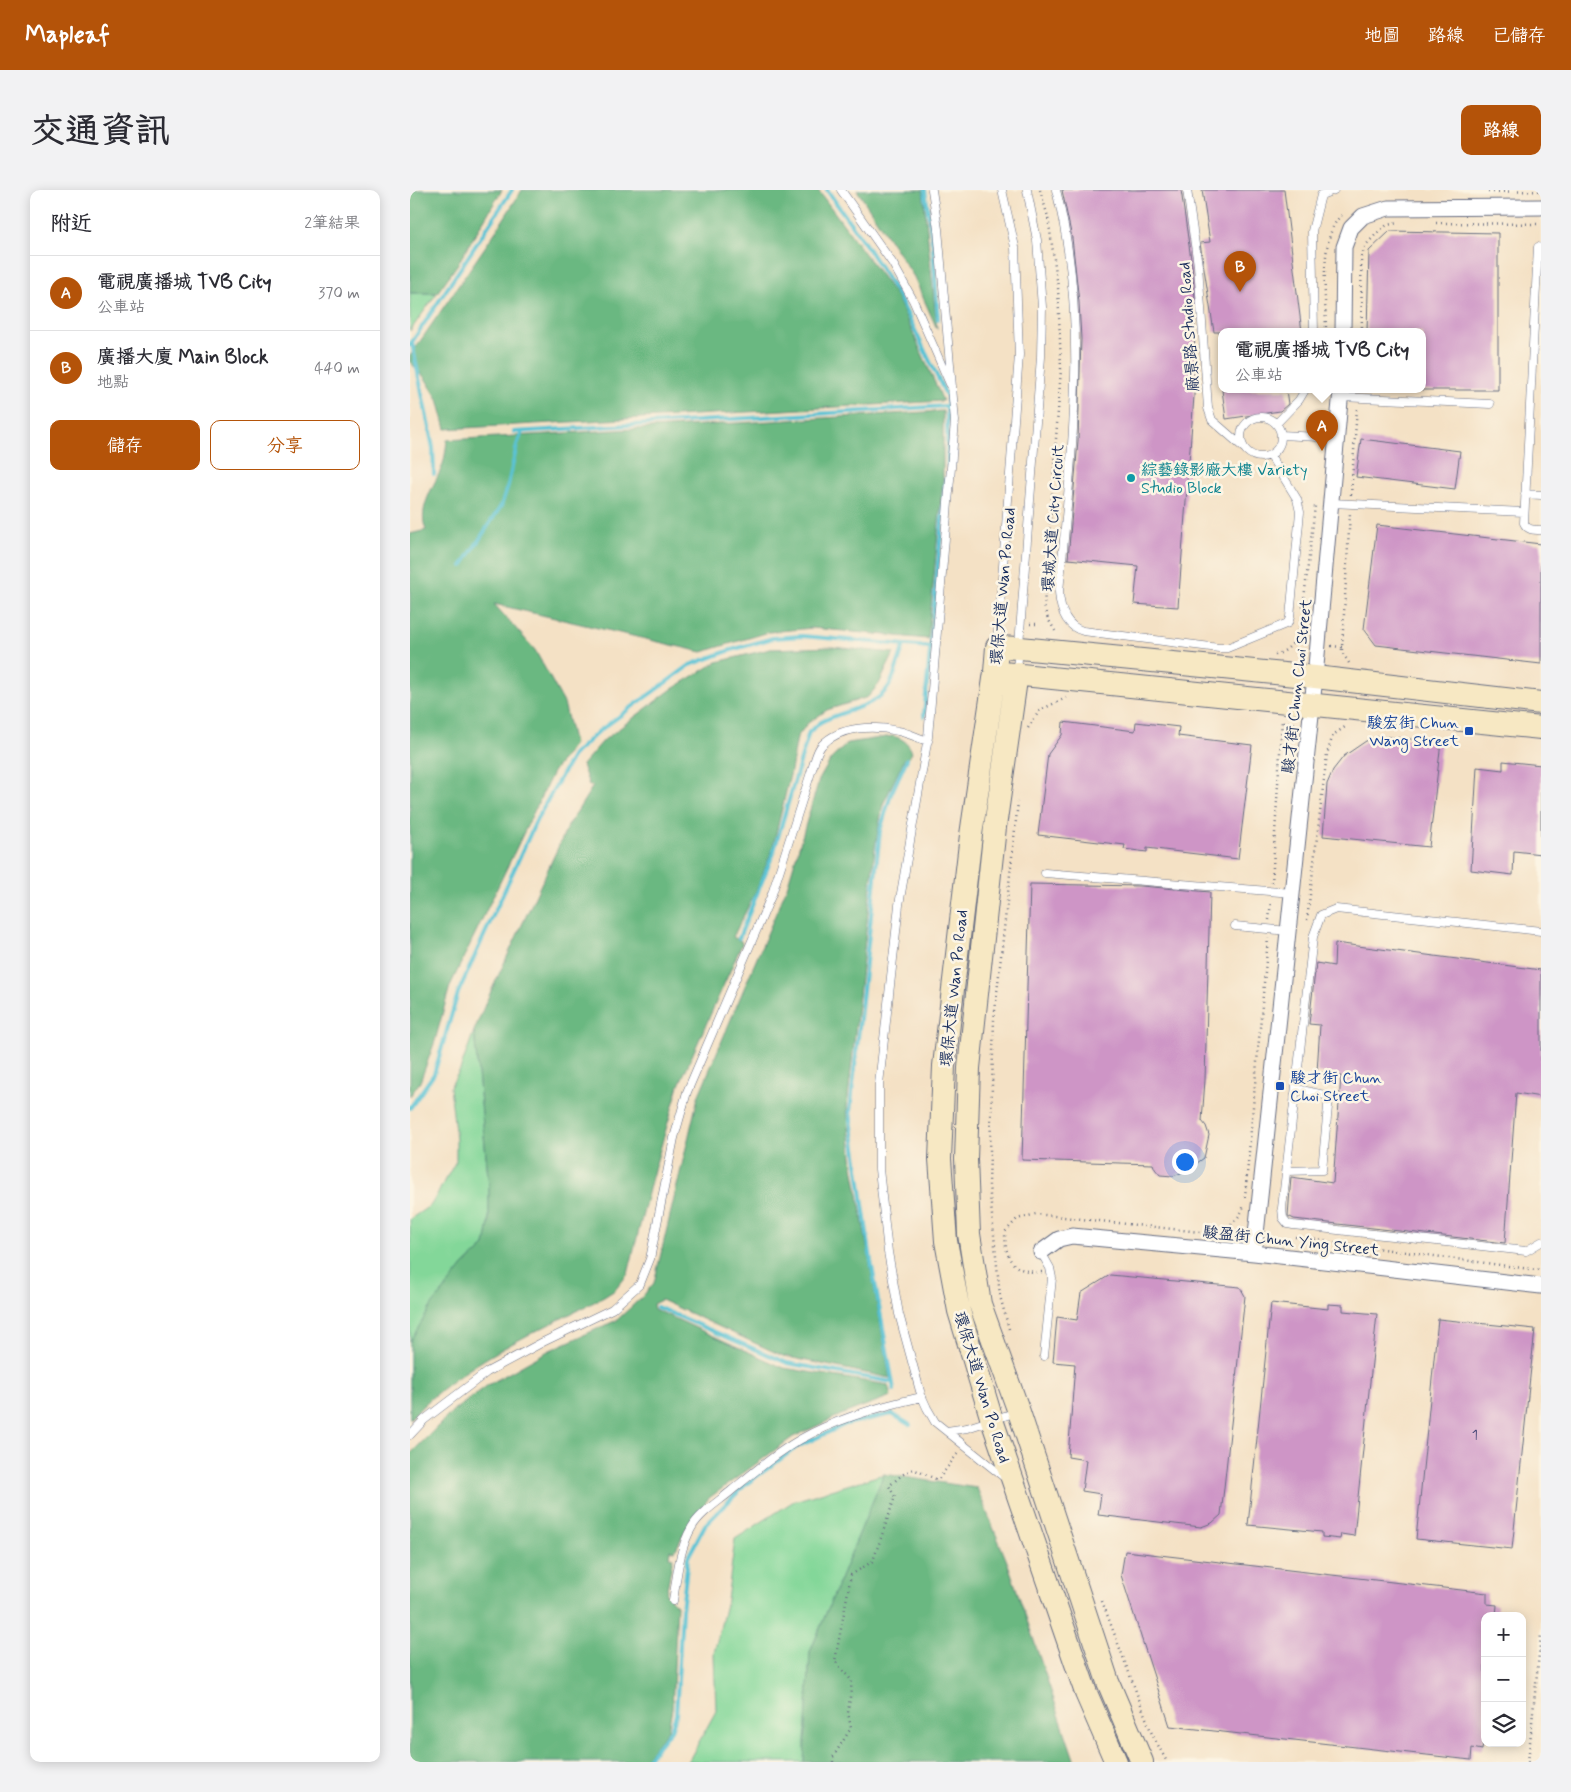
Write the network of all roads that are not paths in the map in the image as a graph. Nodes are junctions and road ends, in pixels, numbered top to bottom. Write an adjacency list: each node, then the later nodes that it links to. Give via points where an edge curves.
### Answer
1 (841, 190): 14 (lane, via 893,264 913,300)
2 (932, 190): 14 (lane)
3 (1002, 190): 28 (lane, 環保大道 Wan Po Road, via 1015,248 1019,355)
4 (1027, 190): 29 (lane, 環保大道 Wan Po Road, via 1037,240 1042,357)
5 (1056, 190): 22 (lane, 環城大道 City Circuit, via 1072,275 1075,375 1059,592 1060,604 1070,624 1083,631 1227,648 1288,623 1300,512 1297,499)
6 (1187, 190): 21 (lane, 廠景路 Studio Road, via 1198,265 1208,408 1212,420)
7 (1334, 190): 8 (lane)
8 (1319, 192): 12 (lane, via 1312,231)
9 (1541, 208): 13 (street, via 1388,208 1363,216 1352,228 1344,247)
10 (1538, 246): 11 (lane)
11 (1539, 270): 23 (lane)
12 (1314, 328)
13 (1342, 328)
14 (952, 390): 36 (lane, via 955,421)
15 (1303, 393): 18 (lane)
16 (1341, 394): 17 (lane, via 1358,398); 20 (street, 駿才街 Chun Choi Street)
17 (1490, 404)
18 (1276, 424): 19 (lane); 21 (lane, via 1264,417 1249,421 1241,433)
19 (1281, 435): 20 (lane); 22 (lane, via 1279,447)
20 (1337, 438): 25 (street, 駿才街 Chun Choi Street)
21 (1244, 448): 22 (lane, via 1256,456)
22 (1270, 455)
23 (1525, 494): 24 (lane); 26 (lane)
24 (1541, 495)
25 (1331, 503): 26 (lane); 32 (street, 駿才街 Chun Choi Street)
26 (1524, 512): 27 (lane, via 1526,527)
27 (1541, 530)
28 (997, 647): 29 (main road); 30 (main road, 環保大道 Wan Po Road)
29 (1020, 648): 31 (lane, 環保大道 Wan Po Road); 32 (main road)
30 (995, 672): 31 (main road); 51 (main road, 環保大道 Wan Po Road, via 971,835 944,1066 940,1159 946,1241 959,1311)
31 (1017, 673): 33 (main road); 50 (main road, 環保大道 Wan Po Road, via 994,827 969,1068 966,1159 969,1234 980,1304)
32 (1315, 677): 33 (street, 駿才街 Chun Choi Street); 34 (main road)
33 (1312, 703): 35 (main road); 38 (street, 駿才街 Chun Choi Street)
34 (1541, 703)
35 (1541, 728)
36 (928, 741): 49 (lane, via 899,905 879,1084 880,1169 888,1252 899,1314); 53 (lane, via 899,731 873,727 833,736 821,746 772,894 687,1092 674,1138 650,1259 640,1284 612,1309 487,1372 424,1420)
37 (1045, 873): 38 (lane)
38 (1293, 894): 40 (street, 駿才街 Chun Choi Street)
39 (1235, 926): 40 (lane)
40 (1289, 931): 46 (street, 駿才街 Chun Choi Street)
41 (1541, 931): 42 (lane, via 1336,909 1321,915 1313,937)
42 (1297, 1089): 43 (lane); 43 (lane, via 1329,1096 1322,1170)
43 (1287, 1171): 44 (lane, via 1283,1218 1288,1224 1526,1251)
44 (1541, 1242)
45 (1041, 1252): 46 (street, 駿盈街 Chun Ying Street, via 1059,1239 1072,1236); 48 (lane, via 1052,1278)
46 (1254, 1253): 47 (street, 駿盈街 Chun Ying Street)
47 (1541, 1286)
48 (1044, 1356)
49 (920, 1391)
50 (1019, 1412): 51 (lane); 57 (main road, 環保大道 Wan Po Road, via 1108,1682)
51 (992, 1420): 52 (lane); 54 (main road, 環保大道 Wan Po Road)
52 (946, 1431): 54 (lane); 55 (lane, via 935,1422 922,1397 865,1412 801,1439 763,1464 692,1526 680,1560)
53 (410, 1435)
54 (1014, 1486): 56 (main road, 環保大道 Wan Po Road, via 1086,1693)
55 (674, 1601)
56 (1116, 1762)
57 (1142, 1762)

